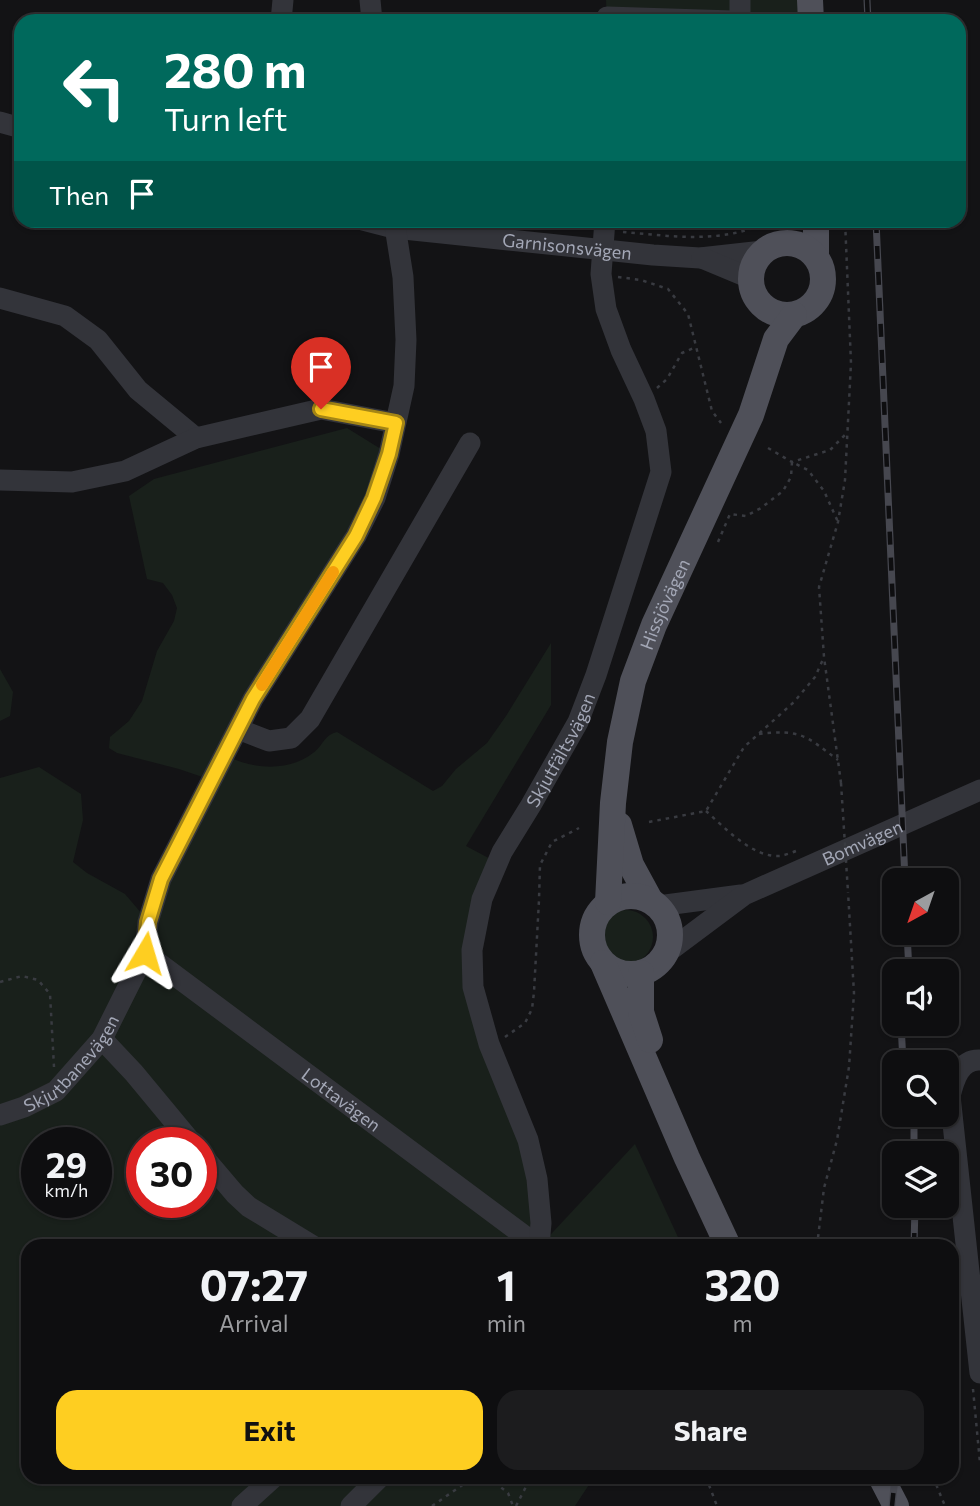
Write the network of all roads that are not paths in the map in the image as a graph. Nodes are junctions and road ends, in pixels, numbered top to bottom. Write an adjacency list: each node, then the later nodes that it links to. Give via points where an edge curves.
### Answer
1 (395, 228): 13 (street, Skjutbanevägen, via 406,340 404,386)
2 (478, 228): 4 (street, Garnisonsvägen)
3 (816, 228): 6 (main road)
4 (604, 234): 7 (street, Garnisonsvägen); 35 (street, Skjutfältsvägen, via 601,274 606,309 656,431 661,472 578,722 502,852 482,899 472,950 473,986 489,1044 528,1140 537,1179)
5 (769, 238): 6 (main road, via 793,243); 7 (street, Garnisonsvägen); 8 (main road)
6 (816, 256): 11 (main road, via 824,280 816,302)
7 (700, 258): 8 (street, Garnisonsvägen)
8 (750, 278): 10 (main road)
9 (0, 298): 14 (street, via 65,316 99,340 138,390)
10 (762, 306): 11 (main road, via 777,314); 12 (main road, Hissjövägen)
11 (794, 315): 12 (main road, Hissjövägen, via 776,339)
12 (751, 415): 19 (main road, Hissjövägen, via 654,625 633,681)
13 (396, 423): 14 (street, via 321,409); 17 (street, Skjutbanevägen, via 374,498 356,536)
14 (196, 438): 16 (street, via 125,471 72,482)
15 (470, 443): 17 (street, via 310,719 291,738 269,741)
16 (0, 480)
17 (238, 729): 23 (street, Skjutbanevägen, via 161,879 148,922)
18 (980, 790): 20 (street, Bomvägen)
19 (613, 803): 21 (main road, Hissjövägen); 22 (main road, Hissjövägen, via 631,866)
20 (744, 895): 22 (street, Bomvägen); 24 (street, Bomvägen)
21 (608, 902): 22 (main road, via 621,896 640,896); 25 (main road, via 599,910 591,933 594,950)
22 (654, 903): 24 (main road, via 669,926)
23 (145, 953): 27 (street, Skjutbanevägen); 34 (street, Lottavägen)
24 (665, 954): 26 (main road)
25 (603, 963): 26 (main road, via 617,972); 31 (main road)
26 (641, 973): 31 (main road, via 641,1012)
27 (102, 1039): 29 (street, Skjutbanevägen, via 55,1091); 30 (street)
28 (980, 1060): 37 (street, via 964,1065 956,1074 950,1096)
29 (0, 1115)
30 (179, 1127)
31 (687, 1158): 36 (main road)
32 (217, 1173): 33 (street, via 249,1207)
33 (302, 1239)
34 (530, 1239)
35 (540, 1239)
36 (725, 1239)
37 (976, 1305): 38 (street)
38 (980, 1373)
39 (266, 1484): 42 (street)
40 (373, 1484): 43 (street)
41 (885, 1484): 44 (main road)
42 (242, 1506)
43 (351, 1506)
44 (896, 1506)

